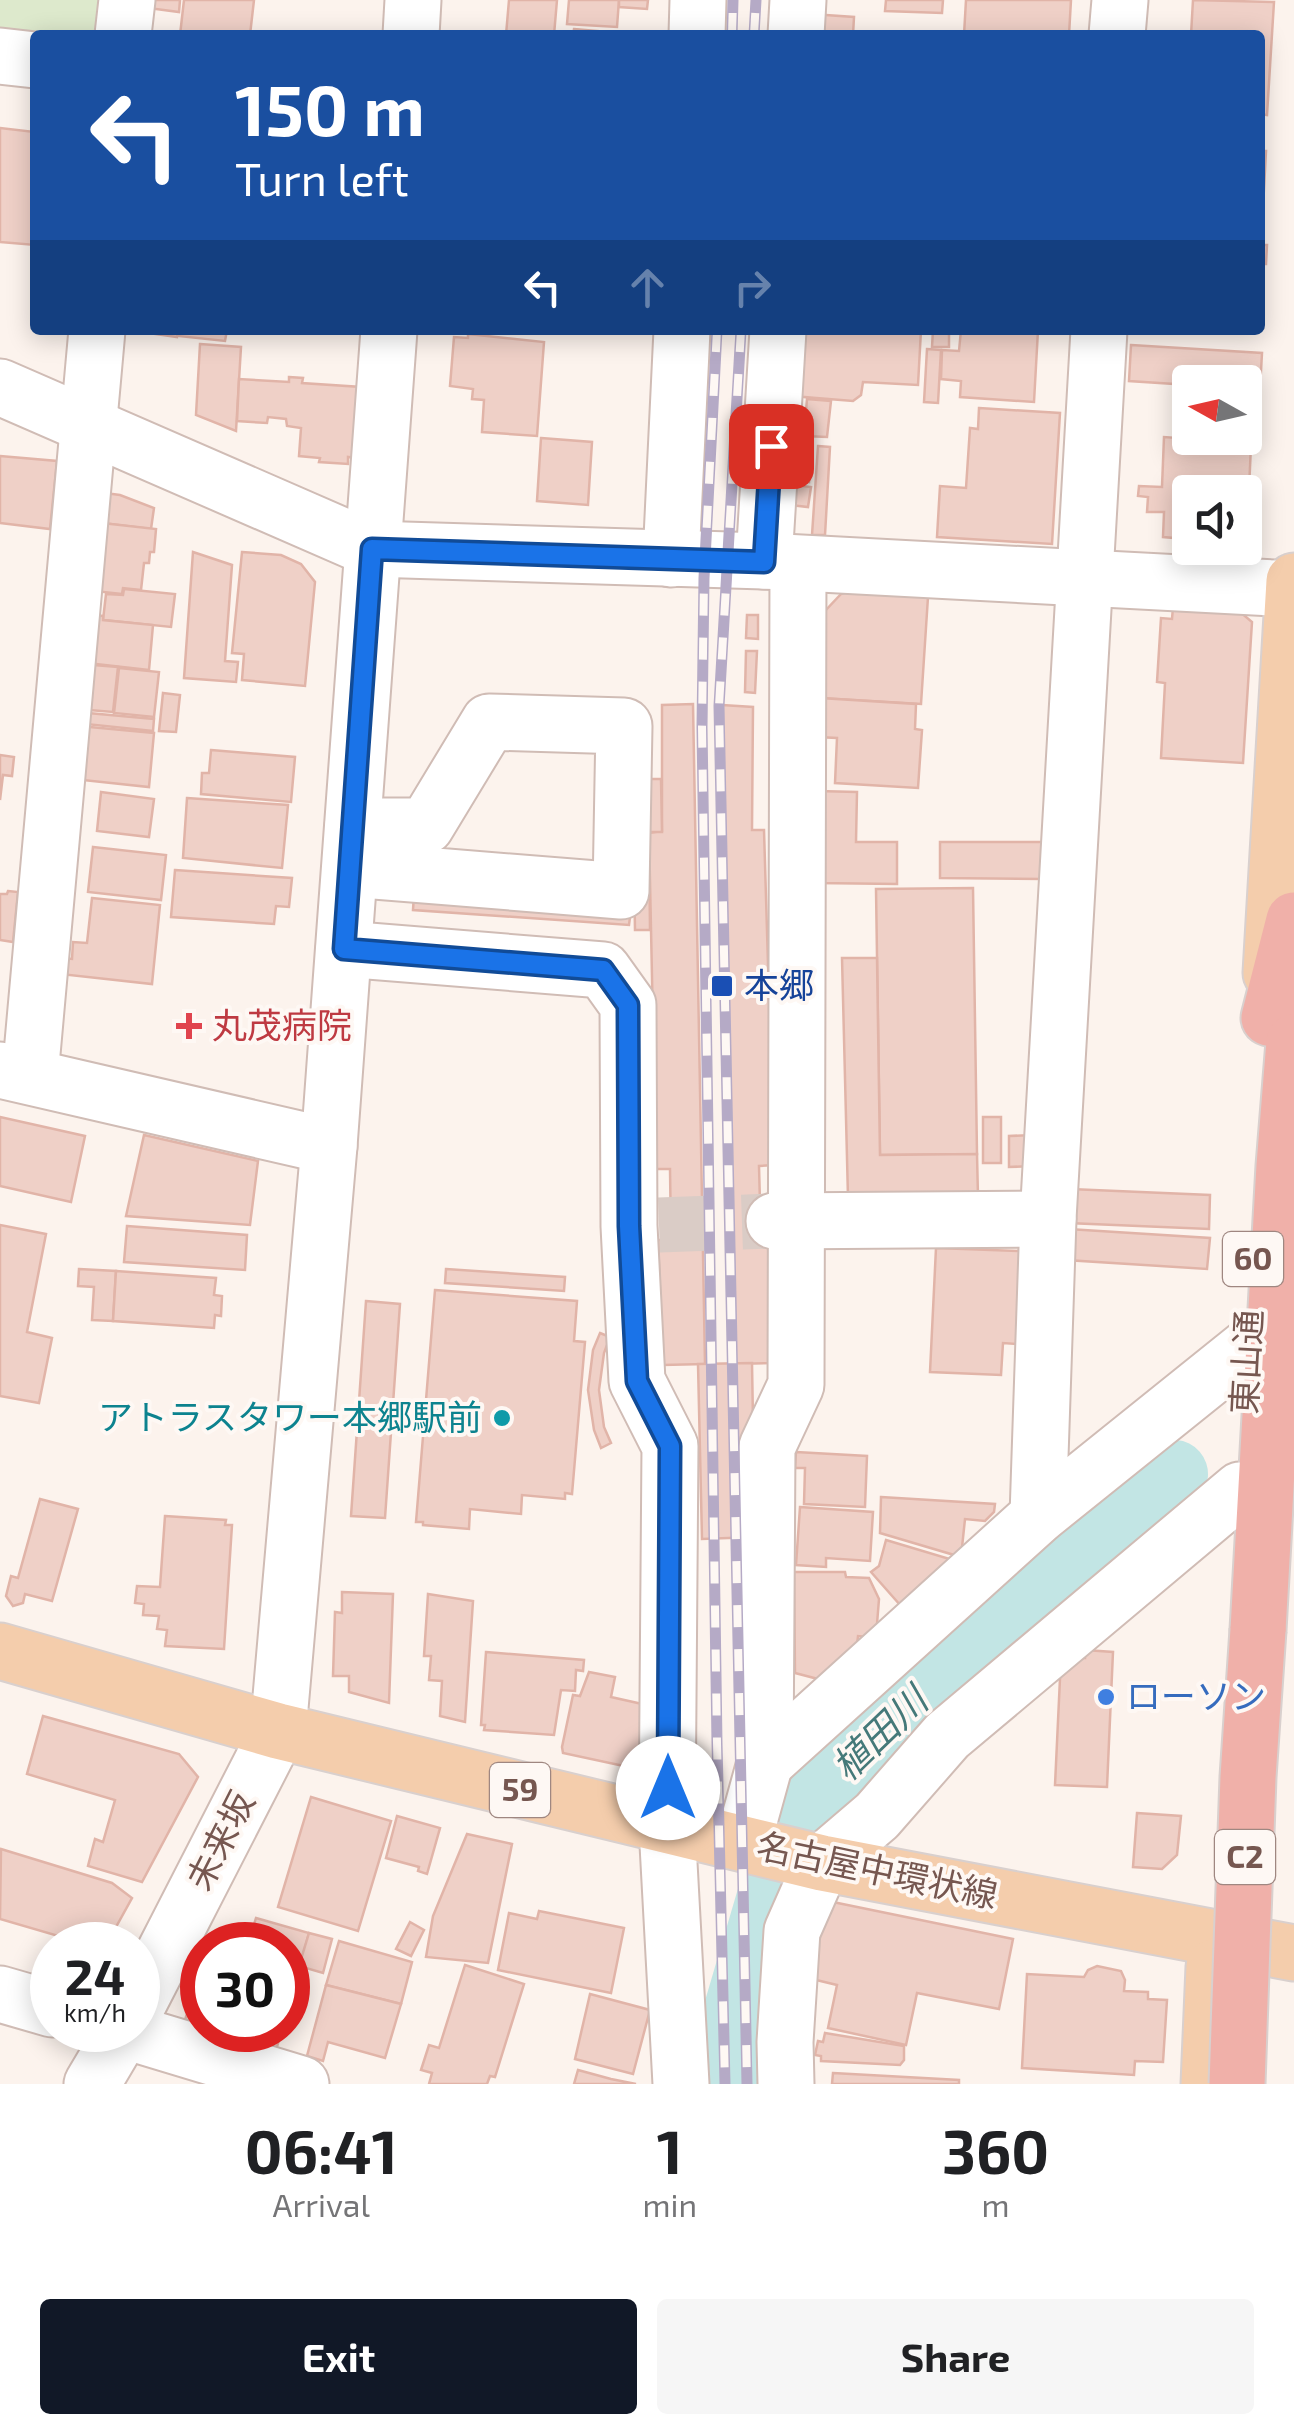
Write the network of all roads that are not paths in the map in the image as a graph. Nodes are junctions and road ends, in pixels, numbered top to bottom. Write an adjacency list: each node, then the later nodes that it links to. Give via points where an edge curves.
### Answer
1 (127, 0): 6 (street)
2 (414, 0): 7 (street)
3 (698, 0): 8 (street)
4 (798, 0): 9 (street)
5 (1120, 0): 10 (street)
6 (124, 30)
7 (411, 30)
8 (697, 30)
9 (796, 30)
10 (1118, 30)
11 (0, 56): 12 (street)
12 (30, 59)
13 (97, 335): 19 (street)
14 (388, 335): 20 (street)
15 (682, 335): 21 (street)
16 (778, 335): 22 (street)
17 (1099, 335): 23 (street)
18 (0, 387): 19 (street)
19 (89, 426): 20 (street); 30 (street)
20 (372, 549): 21 (street); 26 (street)
21 (671, 559): 22 (street)
22 (781, 563): 23 (street); 33 (street)
23 (1084, 578): 25 (street); 32 (street)
24 (1294, 581): 25 (main road, 東山通 / 60)
25 (1294, 589): 29 (main road, 東山通 / 60)
26 (351, 848): 26 (street, via 426,826 489,722 624,726 621,891); 28 (street)
27 (1294, 920): 29 (highway)
28 (344, 949): 31 (street); 42 (street, via 603,970 628,1005 644,1226 637,1381 670,1446)
29 (1282, 1030): 35 (main road, 東山通 / 60); 38 (highway, via 1284,1166)
30 (15, 1073): 31 (street)
31 (329, 1146): 40 (street)
32 (1048, 1219): 33 (street); 37 (street)
33 (785, 1220): 41 (street, via 796,1385 767,1448)
34 (1294, 1284): 38 (highway, C2)
35 (1247, 1348): 36 (main road, 東山通 / 60); 37 (street)
36 (1240, 1490): 43 (street, via 947,1736 877,1816); 44 (main road, 東山通 / 60)
37 (1038, 1516): 41 (street)
38 (1258, 1630): 56 (highway, C2, bridge)
39 (0, 1651): 40 (main road, 名古屋中環状線 / 59)
40 (278, 1731): 42 (main road, 名古屋中環状線 / 59); 46 (street, 未来坂)
41 (765, 1764): 43 (street)
42 (668, 1826): 43 (main road, 名古屋中環状線 / 59); 53 (street)
43 (782, 1853): 44 (main road, 名古屋中環状線 / 59); 54 (street, via 792,1931)
44 (1216, 1937): 45 (main road, 名古屋中環状線 / 59); 55 (main road, 東山通 / 60)
45 (1294, 1953)
46 (160, 1961)
47 (0, 1994): 48 (street)
48 (30, 2003)
49 (160, 2041): 52 (street)
50 (111, 2052): 51 (street)
51 (92, 2084)
52 (301, 2084)
53 (681, 2084)
54 (786, 2084)
55 (1209, 2084)
56 (1237, 2084)

